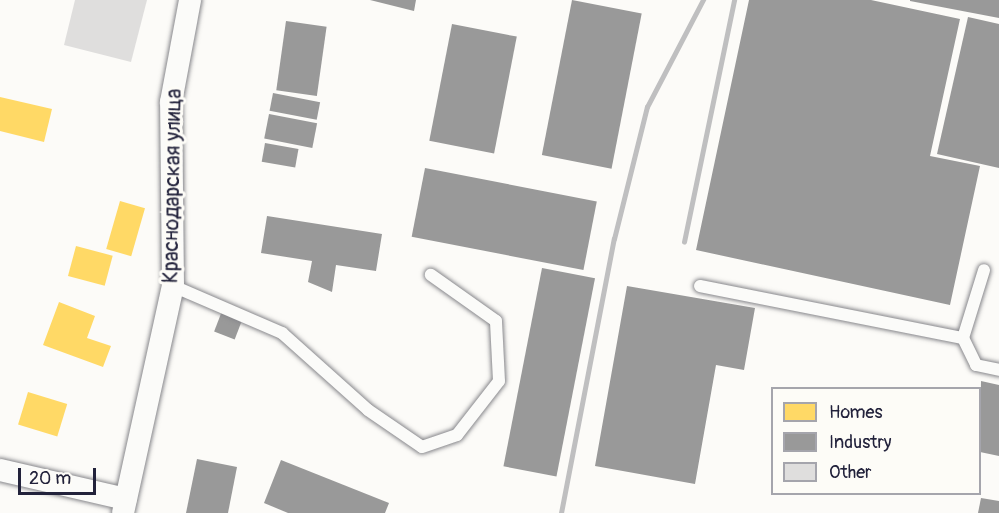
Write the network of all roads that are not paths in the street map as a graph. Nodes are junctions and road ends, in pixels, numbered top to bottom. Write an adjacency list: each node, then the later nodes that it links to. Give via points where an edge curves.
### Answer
1 (190, 0): 4 (street, Краснодарская улица, via 171,102)
2 (984, 270): 6 (lane)
3 (431, 275): 4 (lane, via 496,321 499,381 457,435 423,447 368,410 282,333)
4 (172, 286): 9 (street, Краснодарская улица)
5 (700, 286): 6 (lane)
6 (963, 338): 7 (lane, via 976,364)
7 (999, 370)
8 (0, 470): 9 (street)
9 (125, 506)

